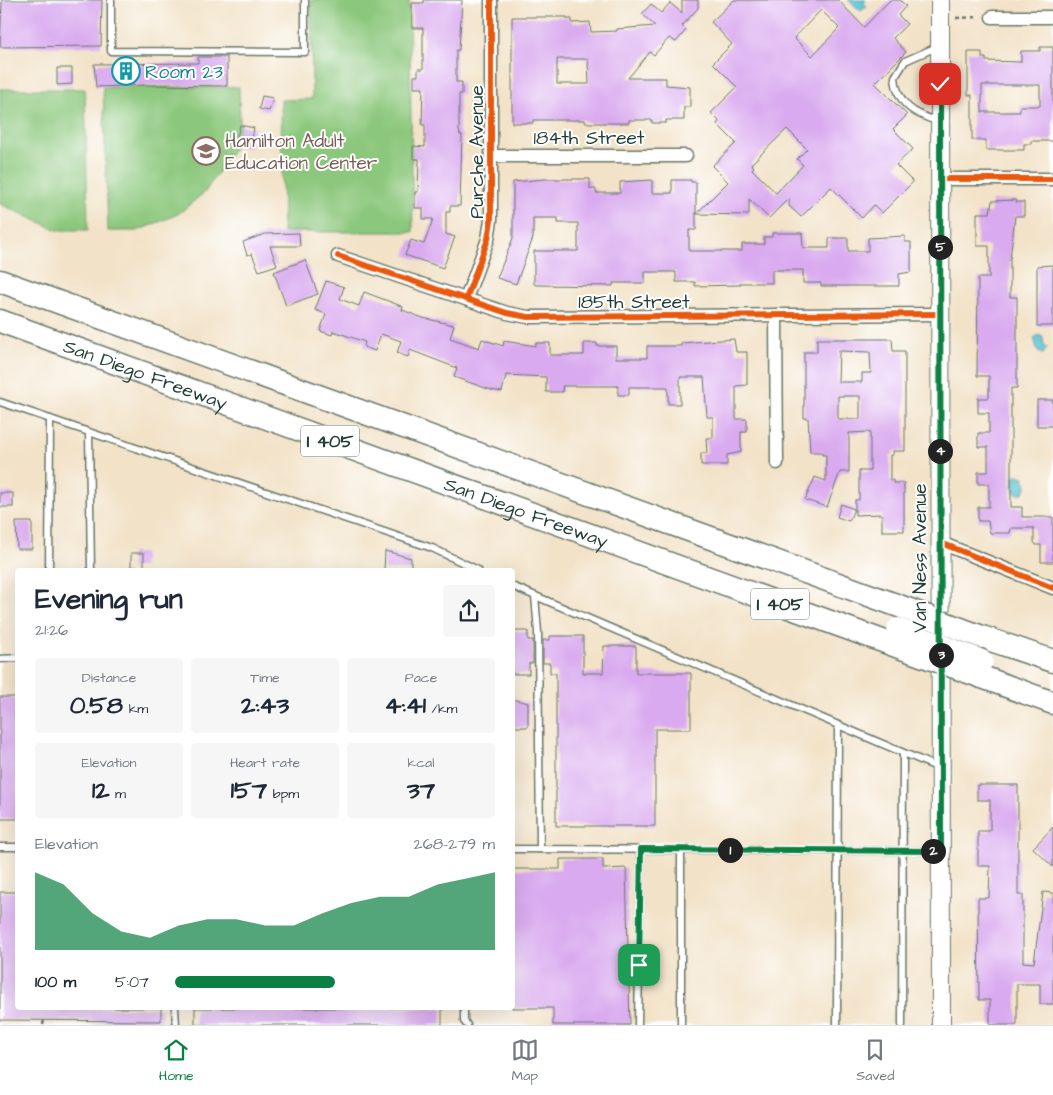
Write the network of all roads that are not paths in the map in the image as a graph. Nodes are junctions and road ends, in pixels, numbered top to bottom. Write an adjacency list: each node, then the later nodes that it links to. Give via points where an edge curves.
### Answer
1 (111, 0): 2 (lane, via 111,51 305,52)
2 (305, 0)
3 (491, 0): 9 (street, Purche Avenue)
4 (940, 0): 7 (main road, Van Ness Avenue)
5 (992, 16): 6 (street)
6 (1053, 17)
7 (940, 46): 8 (main road, Van Ness Avenue); 8 (lane, via 905,61 895,77 897,92 909,108 916,114)
8 (940, 122): 11 (main road, Van Ness Avenue)
9 (491, 156): 10 (street, 184th Street); 18 (street, Purche Avenue, via 488,239)
10 (686, 156)
11 (940, 179): 12 (street); 19 (main road, Van Ness Avenue)
12 (1053, 179)
13 (338, 256): 18 (street, 185th Street)
14 (0, 269): 17 (highway)
15 (0, 281): 17 (highway, San Diego Freeway / I 405)
16 (0, 296): 33 (highway)
17 (47, 298): 33 (highway, San Diego Freeway / I 405)
18 (466, 299): 20 (street, 185th Street, via 507,313 528,316)
19 (940, 314): 20 (street, 185th Street); 26 (main road, Van Ness Avenue)
20 (776, 315): 25 (street)
21 (0, 322): 33 (highway, San Diego Freeway / I 405, via 661,561)
22 (0, 402): 23 (lane)
23 (50, 419): 24 (lane); 27 (lane)
24 (89, 432): 28 (lane); 29 (lane, via 432,548)
25 (777, 463)
26 (941, 543): 31 (street); 42 (main road, Van Ness Avenue)
27 (49, 568)
28 (91, 568)
29 (474, 568)
30 (515, 587): 32 (lane)
31 (1053, 588)
32 (535, 596): 40 (lane); 46 (lane)
33 (899, 626): 34 (highway, San Diego Freeway / I 405, bridge); 34 (highway, San Diego Freeway / I 405, bridge)
34 (982, 657): 37 (highway, San Diego Freeway / I 405, via 1013,648); 38 (highway); 39 (highway, San Diego Freeway / I 405)
35 (15, 658): 36 (lane)
36 (0, 659)
37 (1053, 661)
38 (1053, 686)
39 (1053, 702)
40 (838, 725): 41 (lane); 49 (lane)
41 (902, 752): 42 (lane); 50 (lane)
42 (941, 769): 51 (main road, Van Ness Avenue)
43 (0, 846): 44 (lane)
44 (15, 847)
45 (515, 849): 46 (lane)
46 (540, 849): 47 (lane)
47 (641, 849): 48 (lane); 56 (lane)
48 (681, 850): 49 (lane); 57 (lane)
49 (838, 850): 50 (lane); 58 (lane)
50 (902, 850): 51 (lane); 59 (lane)
51 (941, 851): 60 (main road, Van Ness Avenue)
52 (175, 1010): 54 (lane)
53 (464, 1010): 55 (lane)
54 (176, 1025)
55 (467, 1025)
56 (638, 1025)
57 (681, 1025)
58 (837, 1025)
59 (902, 1025)
60 (941, 1025)

